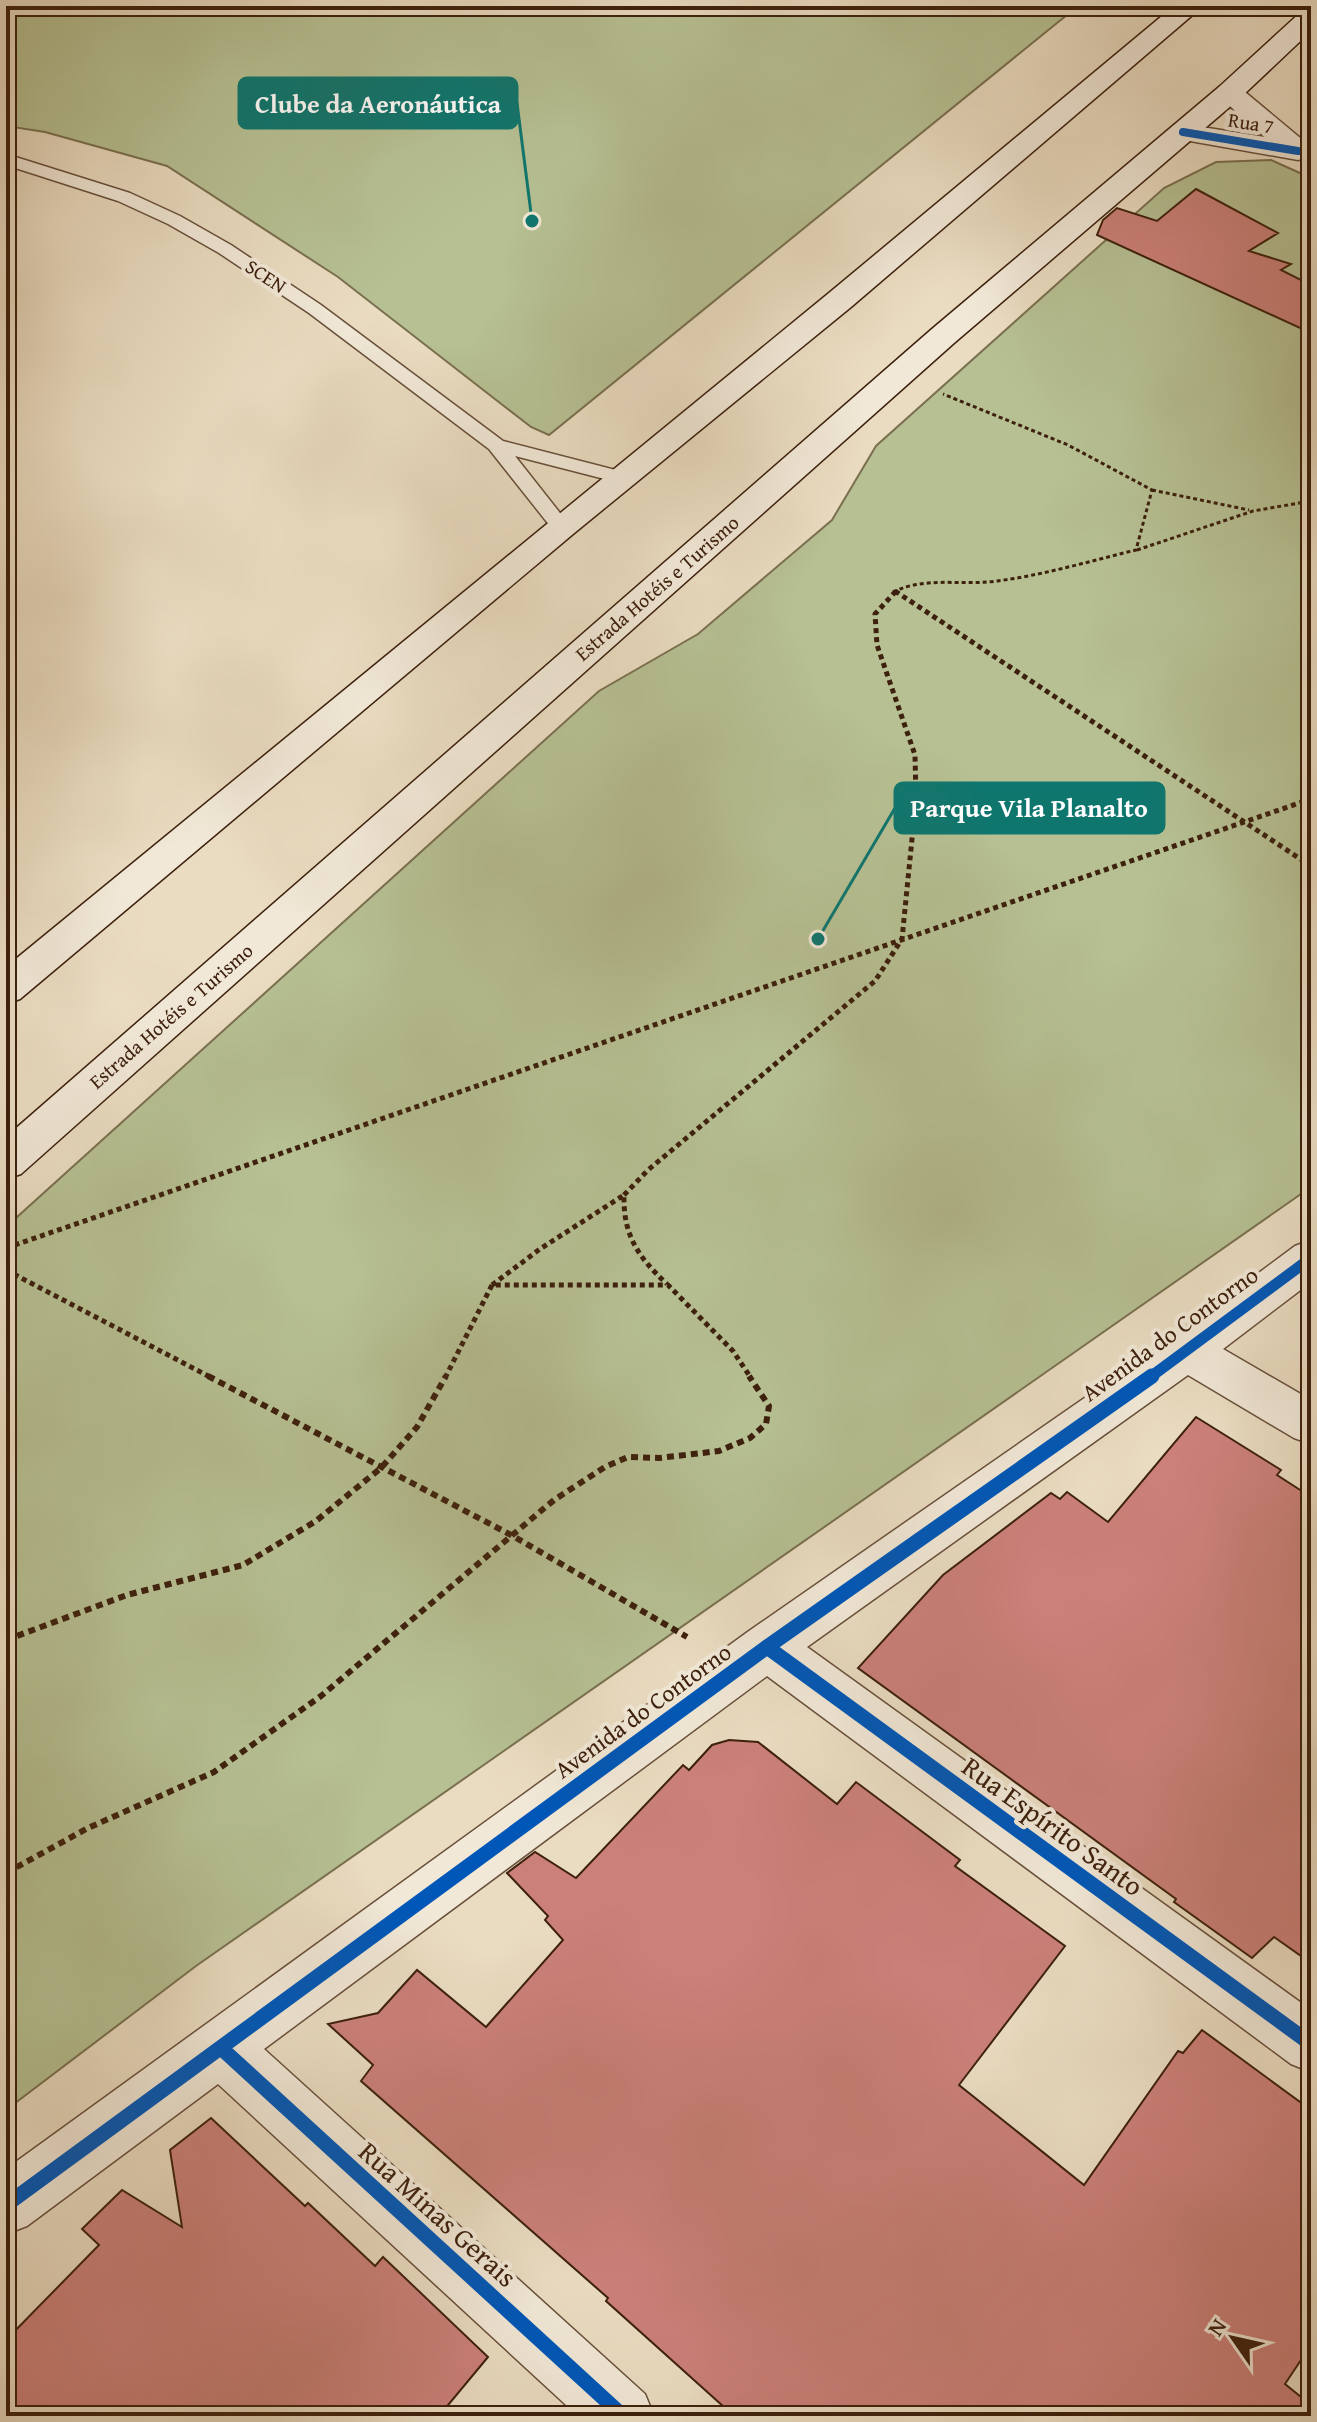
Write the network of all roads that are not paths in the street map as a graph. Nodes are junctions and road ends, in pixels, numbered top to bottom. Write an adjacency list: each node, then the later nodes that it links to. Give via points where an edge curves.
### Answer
1 (1190, 6): 8 (main road)
2 (1311, 17): 3 (main road, Estrada Hotéis e Turismo)
3 (1229, 93): 4 (main road, Estrada Hotéis e Turismo); 5 (main road, Rua 7)
4 (1183, 132): 5 (main road, Rua 7); 11 (main road, Estrada Hotéis e Turismo, via 897,376)
5 (1304, 154)
6 (6, 159): 7 (lane, SCEN, via 124,197 225,249 315,309)
7 (496, 445): 8 (lane, SCEN); 9 (lane, SCEN)
8 (624, 478): 9 (main road)
9 (561, 527): 10 (main road)
10 (6, 989)
11 (6, 1162)
12 (1311, 1258): 13 (main road, Avenida do Contorno)
13 (1187, 1351): 14 (main road); 15 (main road, Avenida do Contorno)
14 (1311, 1424)
15 (753, 1657): 16 (main road, Rua Espírito Santo); 17 (main road, Avenida do Contorno)
16 (1311, 2044)
17 (221, 2048): 18 (main road, Avenida do Contorno); 19 (main road, Rua Minas Gerais)
18 (6, 2205)
19 (623, 2416)

